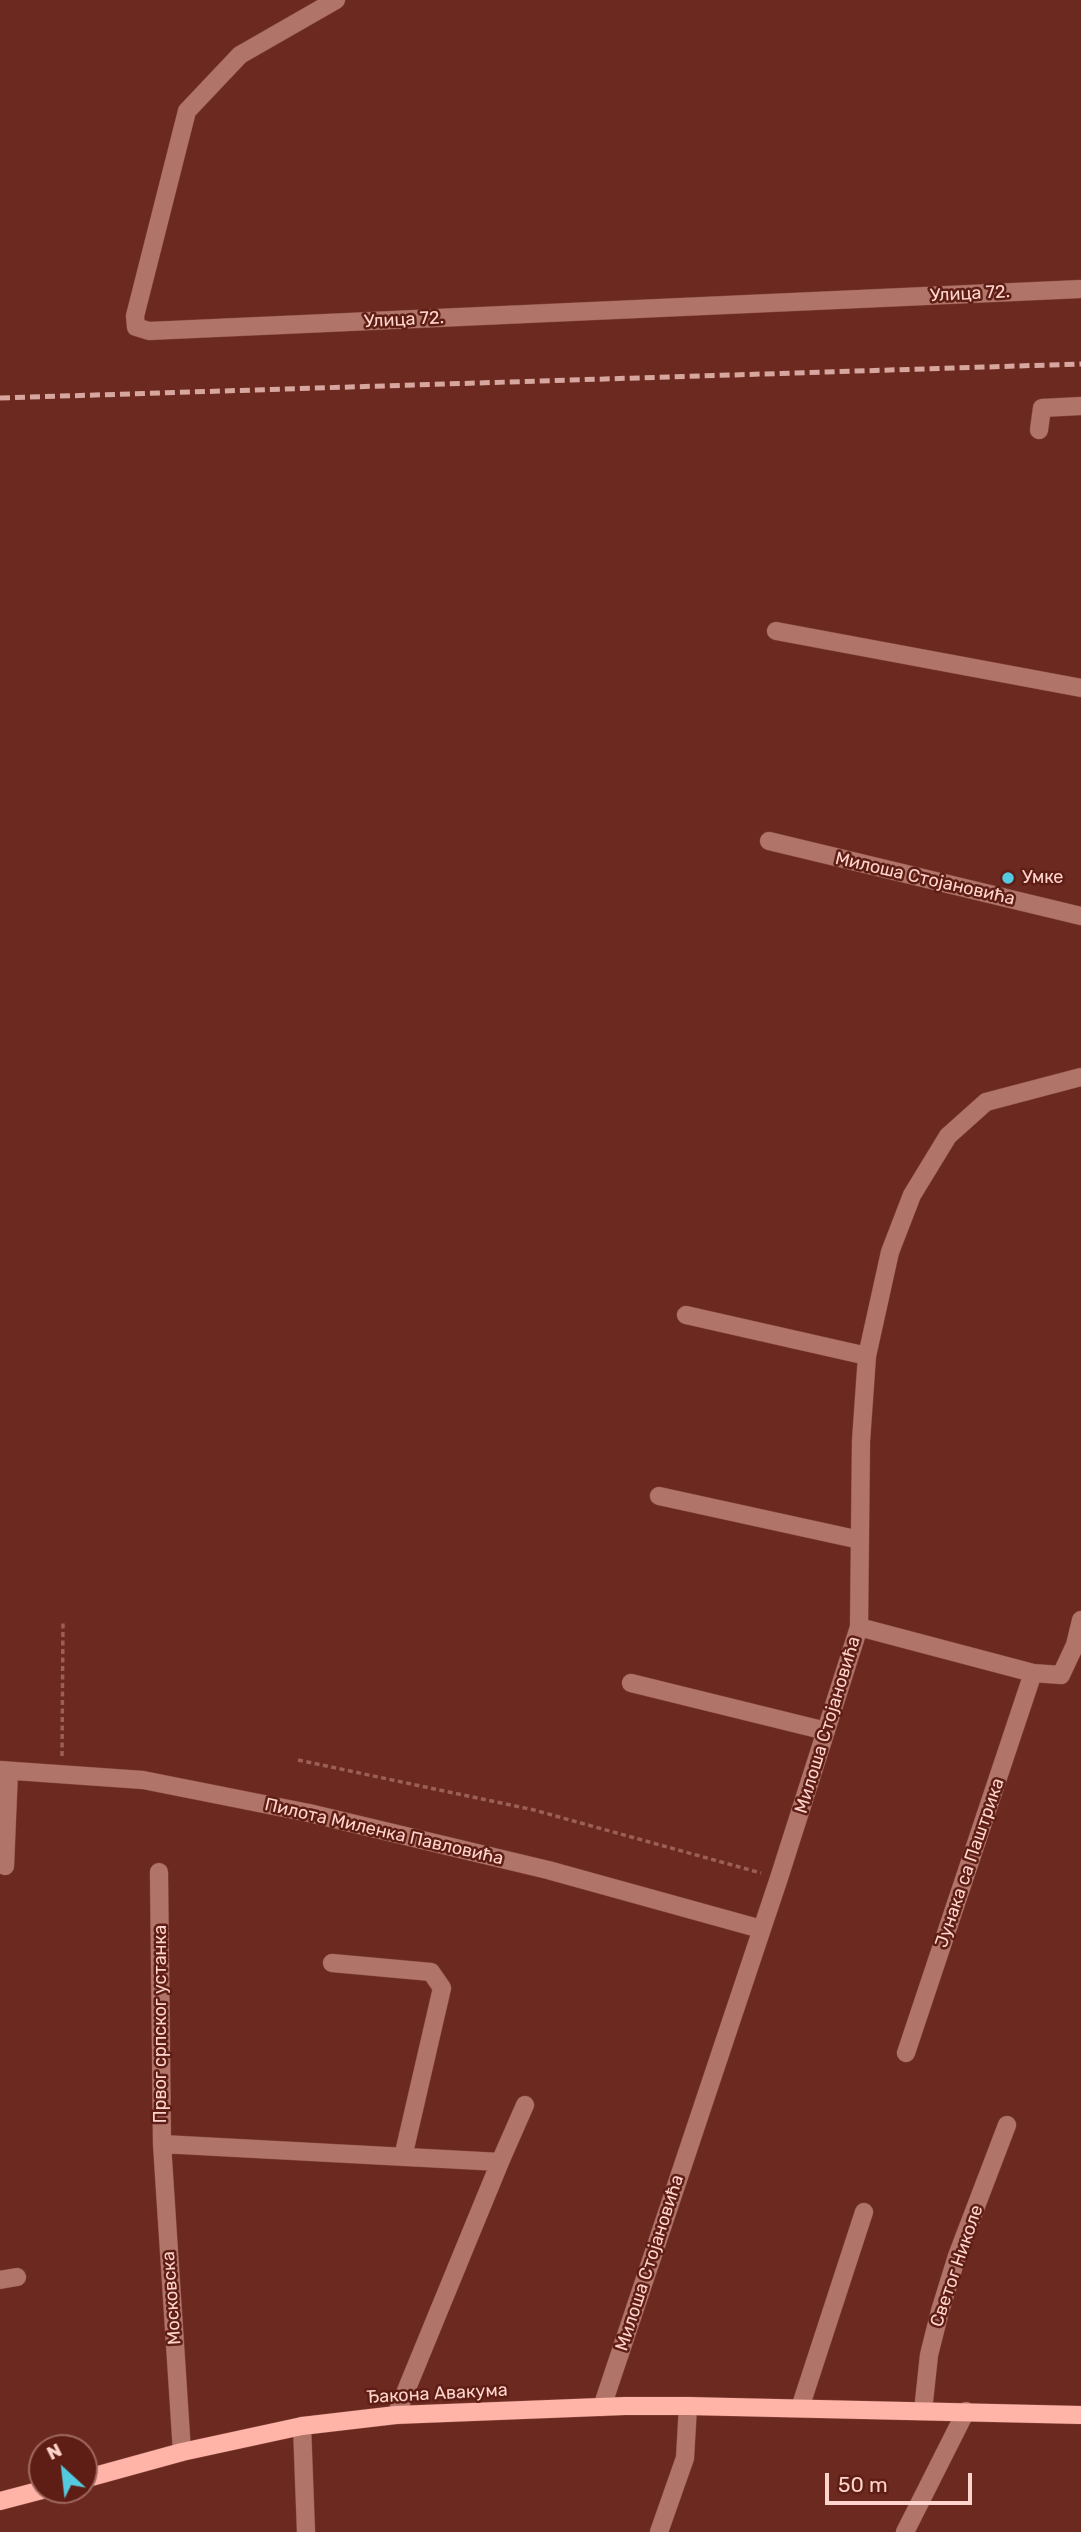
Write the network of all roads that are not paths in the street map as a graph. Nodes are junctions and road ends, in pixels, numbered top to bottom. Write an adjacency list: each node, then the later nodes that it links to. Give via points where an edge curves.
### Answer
1 (336, 0): 2 (street, Улица 72., via 240,55 187,111 135,316 136,327 149,331)
2 (1081, 289)
3 (1081, 406): 4 (street, via 1042,408)
4 (1039, 430)
5 (775, 631): 6 (street)
6 (1081, 688)
7 (769, 841): 8 (street, Милоша Стојановића)
8 (1081, 916)
9 (1081, 1077): 11 (street, Милоша Стојановића, via 986,1102 948,1136 912,1195 890,1252)
10 (686, 1315): 11 (street)
11 (867, 1356): 13 (street, Милоша Стојановића)
12 (659, 1496): 13 (street)
13 (860, 1540): 15 (street, Милоша Стојановића)
14 (1081, 1620): 16 (street, via 1061,1675)
15 (859, 1626): 16 (street); 18 (street, Милоша Стојановића)
16 (1033, 1673): 24 (street, Јунака са Паштрика)
17 (631, 1683): 18 (street)
18 (826, 1731): 22 (street, Милоша Стојановића)
19 (4, 1770): 20 (street); 22 (street, Пилота Миленка Павловића, via 143,1780 309,1813 548,1870)
20 (5, 1866)
21 (159, 1872): 27 (street, Првог српског устанка)
22 (761, 1929): 32 (street, Милоша Стојановића)
23 (332, 1963): 28 (street, via 431,1972 442,1988)
24 (906, 2053)
25 (525, 2105): 29 (street)
26 (1007, 2125): 34 (street, Светог Николе, via 940,2311)
27 (162, 2144): 28 (street, Првог српског устанка); 39 (street, Московска)
28 (403, 2157): 29 (street, Првог српског устанка)
29 (499, 2162): 36 (street)
30 (864, 2212): 33 (street)
31 (688, 2406): 32 (main road, Ђакона Авакума); 33 (main road, Ђакона Авакума); 44 (street, via 685,2458)
32 (602, 2407): 36 (main road, Ђакона Авакума)
33 (800, 2408): 34 (main road, Ђакона Авакума)
34 (923, 2411): 35 (main road, Ђакона Авакума)
35 (965, 2412): 37 (main road, Ђакона Авакума); 45 (street)
36 (396, 2415): 38 (main road, Ђакона Авакума)
37 (1081, 2415)
38 (302, 2426): 39 (main road, Ђакона Авакума); 43 (street)
39 (182, 2452): 40 (main road, Ђакона Авакума)
40 (98, 2475)
41 (28, 2494): 42 (main road)
42 (0, 2501)
43 (306, 2532)
44 (659, 2532)
45 (905, 2532)

